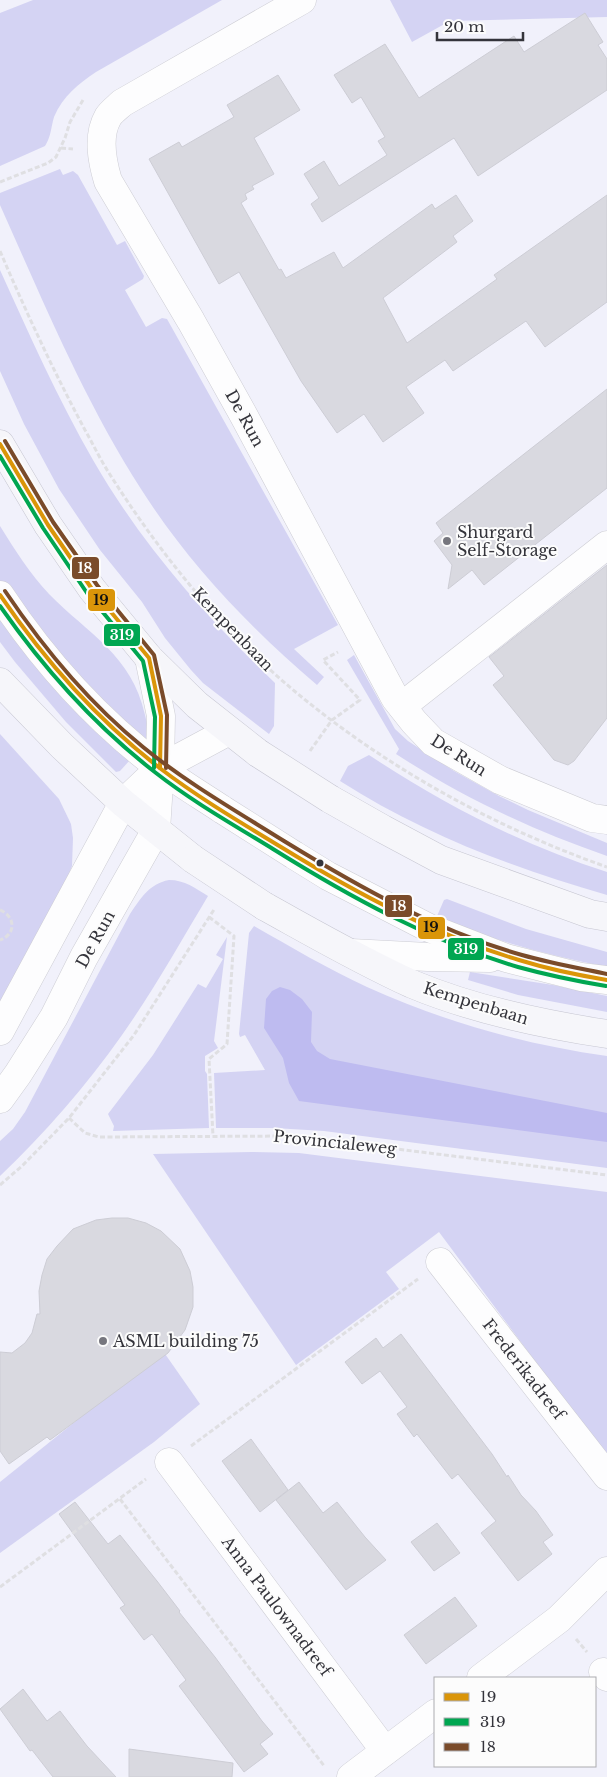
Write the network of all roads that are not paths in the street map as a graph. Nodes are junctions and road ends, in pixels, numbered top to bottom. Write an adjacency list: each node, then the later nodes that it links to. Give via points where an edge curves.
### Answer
1 (302, 0): 7 (street, De Run, via 122,103 108,117 102,132 103,165 108,181 210,356)
2 (0, 444): 5 (main road, via 48,525 92,589)
3 (607, 545): 7 (street)
4 (0, 595): 9 (street, Kempenbaan, via 41,651 85,701)
5 (149, 658): 8 (main road); 9 (street, De Run, via 161,716)
6 (0, 682): 10 (main road, Kempenbaan)
7 (402, 706): 11 (street, De Run, via 433,742 500,780 592,818)
8 (229, 731): 9 (street); 13 (main road, bridge, via 330,798 441,860 590,914)
9 (160, 768): 10 (street); 12 (street, De Run); 15 (street, Kempenbaan, bridge, via 328,876 429,928)
10 (123, 803): 12 (main road, Kempenbaan); 17 (street)
11 (607, 820)
12 (156, 830): 14 (main road, Kempenbaan, bridge, via 264,906); 19 (street, De Run, via 54,1017)
13 (607, 917)
14 (351, 954): 15 (street, Kempenbaan); 18 (main road, Kempenbaan, via 413,984 475,1006 541,1023)
15 (506, 958): 16 (street, Kempenbaan)
16 (607, 980)
17 (0, 1031)
18 (607, 1034)
19 (0, 1099)
20 (440, 1262): 22 (street, Frederikadreef)
21 (169, 1462): 26 (street, Anna Paulownadreef)
22 (607, 1476)
23 (607, 1570): 24 (street, via 560,1618)
24 (482, 1677)
25 (434, 1714): 26 (street)
26 (385, 1751): 27 (street)
27 (339, 1773)

